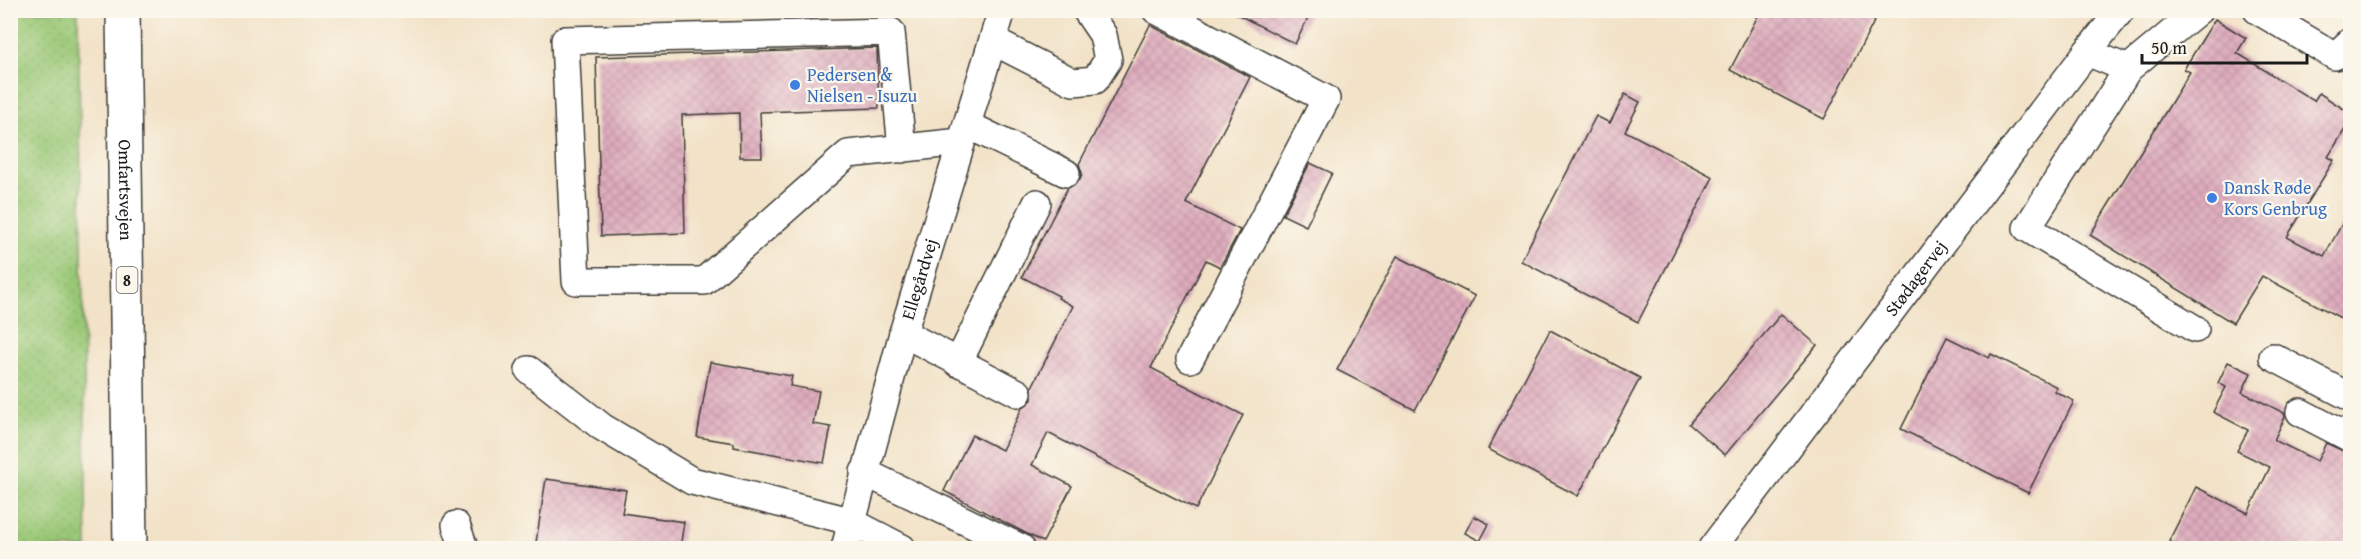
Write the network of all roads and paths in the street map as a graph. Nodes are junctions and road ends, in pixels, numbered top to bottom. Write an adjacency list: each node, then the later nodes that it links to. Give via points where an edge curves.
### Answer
1 (123, 10): 28 (highway, Omfartsvejen / 8)
2 (1002, 10): 8 (street, Ellegårdvej)
3 (1086, 10): 8 (street, via 1103,35 1108,60 1095,80 1073,82)
4 (1156, 10): 19 (street, via 1326,99)
5 (2121, 10): 10 (street, Stødagervej)
6 (2199, 10): 11 (street)
7 (2257, 10): 9 (street, via 2335,57)
8 (993, 41): 12 (street, Ellegårdvej)
9 (2350, 42)
10 (2087, 52): 11 (street); 32 (street, Stødagervej)
11 (2128, 69): 16 (street, via 2027,228)
12 (964, 133): 13 (street); 14 (street); 17 (street, Ellegårdvej)
13 (902, 149): 13 (street, via 848,154 704,280 576,280 565,40 891,32)
14 (1066, 173)
15 (1037, 203): 20 (street)
16 (2195, 329)
17 (903, 333): 20 (street); 26 (street, Ellegårdvej)
18 (2272, 357): 23 (street)
19 (1190, 359)
20 (958, 363): 22 (street)
21 (529, 370): 27 (street, via 602,427 692,481)
22 (1018, 393)
23 (2350, 397)
24 (2300, 412): 25 (street)
25 (2350, 438)
26 (864, 472): 27 (street, Ellegårdvej); 31 (street)
27 (850, 521): 29 (street, Ellegårdvej); 30 (street)
28 (130, 549)
29 (844, 549)
30 (902, 549)
31 (1021, 549)
32 (1712, 549)

